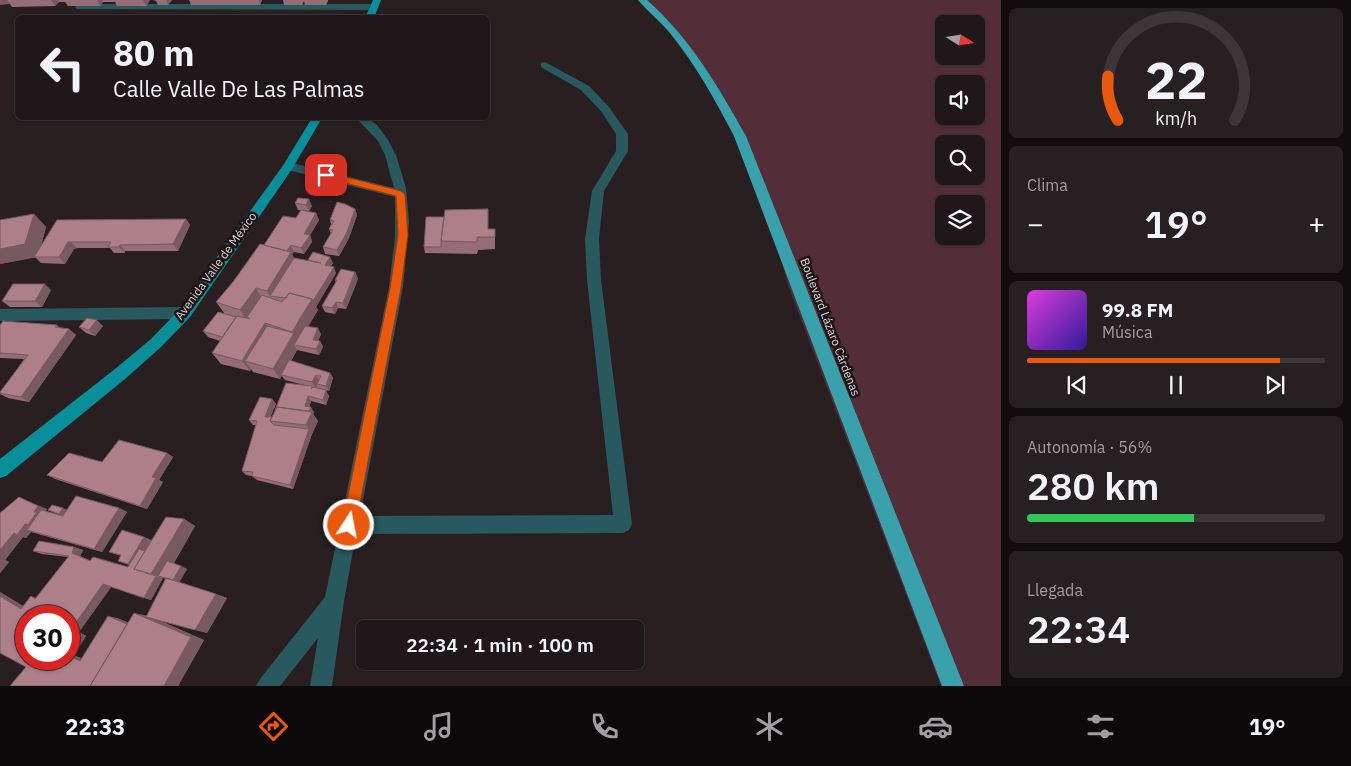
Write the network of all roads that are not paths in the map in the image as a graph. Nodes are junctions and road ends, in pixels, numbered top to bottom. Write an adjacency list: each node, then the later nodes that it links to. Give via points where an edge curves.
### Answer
1 (642, 0): 21 (highway, Boulevard Lázaro Cárdenas, via 681,41 708,77 740,136)
2 (375, 3): 4 (street); 8 (main road)
3 (80, 7): 5 (street)
4 (271, 7): 5 (street); 7 (street)
5 (153, 8): 6 (street)
6 (148, 15)
7 (267, 15)
8 (369, 15)
9 (545, 65): 17 (street, via 585,88 622,134 622,151 598,191 592,240 623,524)
10 (316, 120): 12 (main road, Avenida Valle de México)
11 (366, 120): 13 (street, via 382,138 392,159)
12 (288, 166): 13 (street); 14 (main road, Avenida Valle de México)
13 (401, 194): 17 (street, via 403,235 396,288)
14 (185, 313): 15 (street); 16 (main road, Avenida Valle de México, via 120,374)
15 (0, 314)
16 (0, 470)
17 (349, 525): 18 (street)
18 (334, 602): 19 (street); 20 (street)
19 (267, 686)
20 (321, 686)
21 (953, 686)

